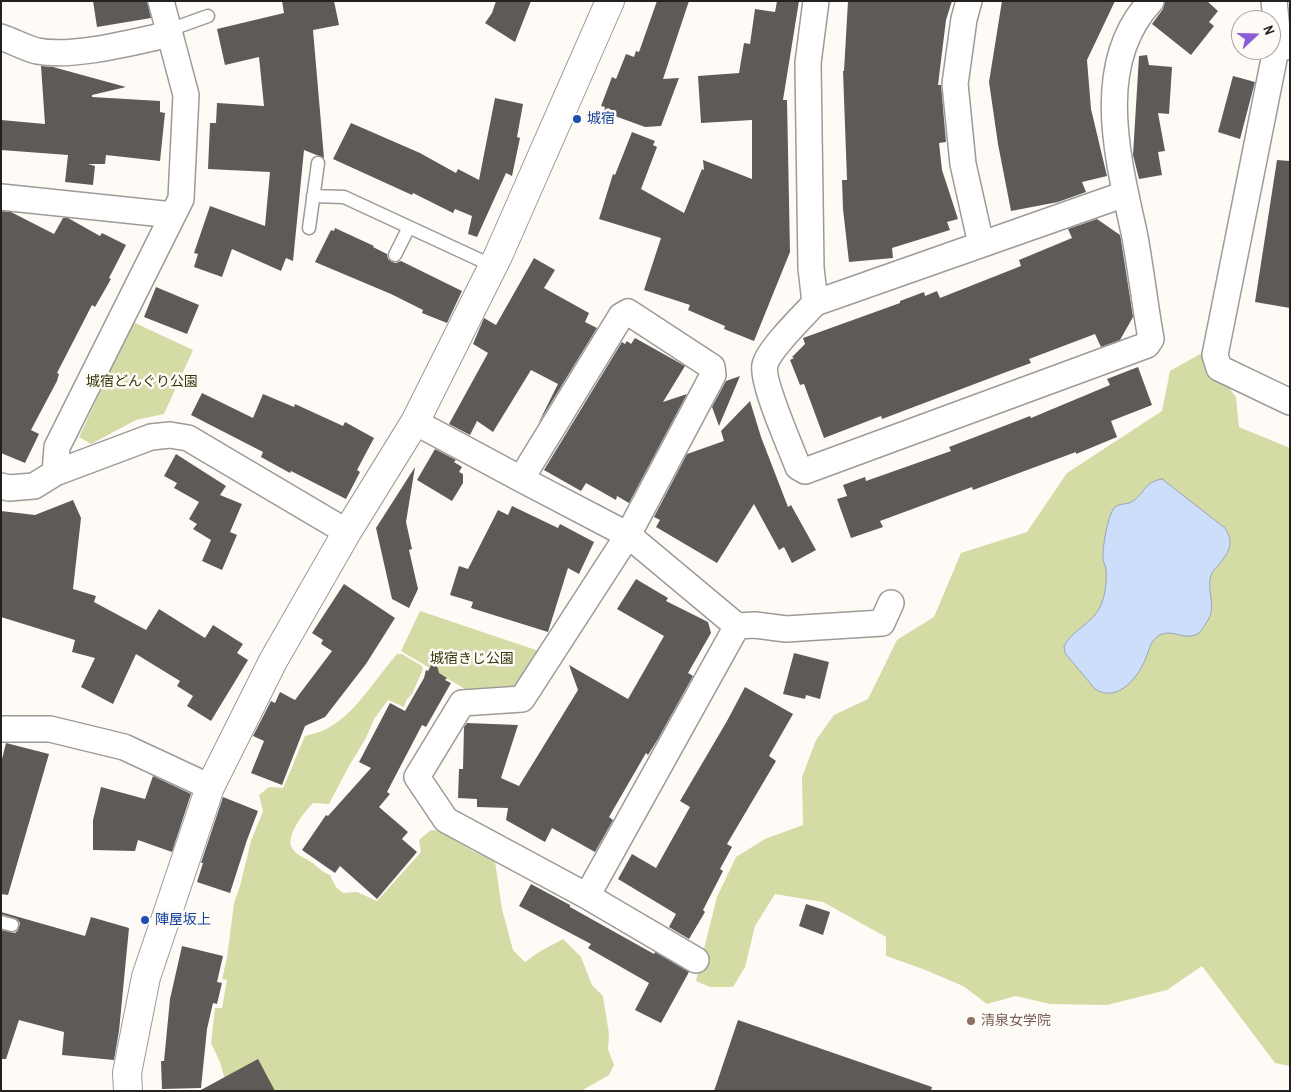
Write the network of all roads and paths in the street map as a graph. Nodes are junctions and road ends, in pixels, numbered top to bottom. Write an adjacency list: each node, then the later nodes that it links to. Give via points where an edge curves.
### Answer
1 (161, 1): 8 (street)
2 (610, 1): 20 (street)
3 (816, 1): 21 (street, via 808,63 811,268)
4 (969, 1): 18 (street, via 955,84 963,164)
5 (1151, 1): 12 (street, via 1125,39 1117,70 1114,123)
6 (1274, 1): 10 (street)
7 (208, 16): 8 (lane)
8 (169, 32): 9 (street, via 95,50 63,52 37,51); 15 (street, via 186,95 181,199)
9 (1, 37)
10 (1284, 43): 22 (street, via 1215,355 1219,368)
11 (318, 163): 13 (lane)
12 (1125, 194): 18 (street); 21 (street, via 1151,339 1147,345 805,471 798,467 766,381 764,365 772,351)
13 (313, 196): 16 (lane, via 344,197); 17 (lane)
14 (1, 197): 15 (street)
15 (173, 215): 24 (street, via 57,447)
16 (408, 227): 19 (lane); 20 (lane)
17 (308, 228)
18 (981, 244): 21 (street)
19 (395, 255)
20 (493, 266): 23 (street)
21 (815, 303)
22 (1290, 402)
23 (415, 422): 25 (street); 27 (street)
24 (55, 473): 26 (street, via 34,486); 27 (street, via 151,438 170,435 188,438)
25 (520, 480): 28 (street); 28 (street, via 621,316 628,312 712,367 713,375)
26 (1, 486)
27 (347, 532): 32 (street, via 273,661)
28 (628, 535): 30 (street); 33 (street, via 522,699 462,703 417,778 446,820)
29 (891, 603): 30 (street, via 882,622 786,629)
30 (737, 626): 33 (street)
31 (1, 729): 32 (street, via 50,729 124,747)
32 (210, 788): 35 (street, via 146,977 127,1073)
33 (588, 896): 34 (street)
34 (696, 960)
35 (128, 1091)

